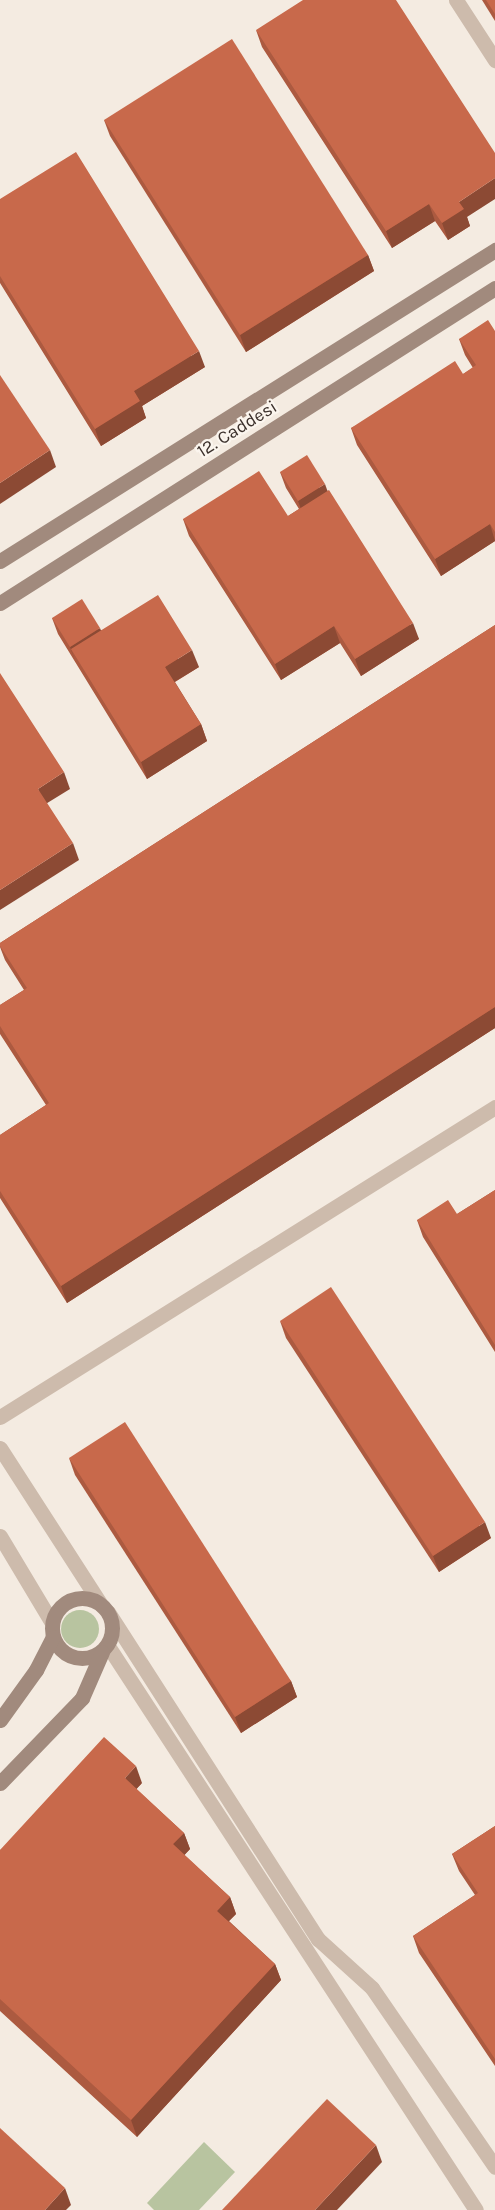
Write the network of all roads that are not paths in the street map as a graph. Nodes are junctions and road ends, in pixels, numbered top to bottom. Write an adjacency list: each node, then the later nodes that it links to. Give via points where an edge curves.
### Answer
1 (456, 0): 2 (street)
2 (495, 60)
3 (495, 250): 5 (street, 12. Caddesi)
4 (495, 288): 6 (street, 12. Caddesi)
5 (0, 561)
6 (0, 603)
7 (495, 1107): 8 (street)
8 (0, 1418)
9 (0, 1448): 11 (street)
10 (0, 1536): 12 (street)
11 (105, 1609): 12 (street, via 87,1598 70,1600 57,1611); 13 (street, via 113,1629); 16 (street, via 318,1939 372,1988)
12 (52, 1630): 13 (street, via 62,1651 77,1659); 14 (street, via 36,1670)
13 (105, 1649): 15 (street, via 82,1698); 17 (street)
14 (0, 1720)
15 (0, 1783)
16 (495, 2167)
17 (476, 2210)

